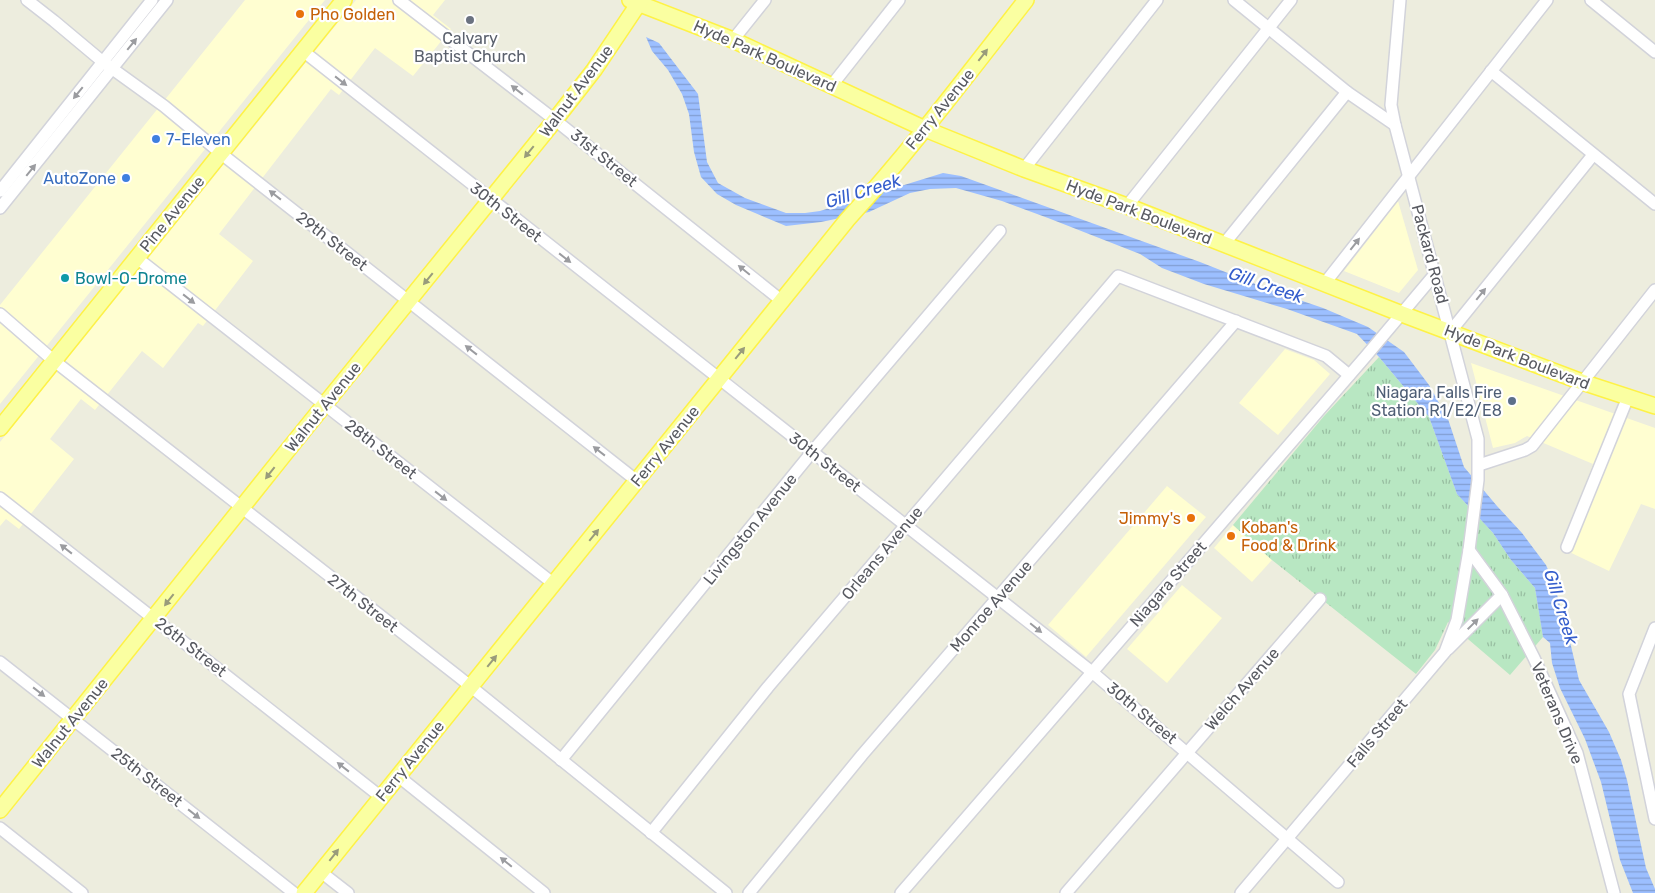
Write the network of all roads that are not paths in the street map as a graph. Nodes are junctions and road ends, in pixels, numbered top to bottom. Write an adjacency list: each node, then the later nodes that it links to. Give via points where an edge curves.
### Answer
1 (26, 0): 20 (street, 29th Street)
2 (152, 0): 20 (street)
3 (167, 0): 20 (street, one-way to 3)
4 (344, 0): 18 (main road, Pine Avenue)
5 (399, 0): 24 (street, 31st Street, one-way to 5)
6 (765, 0): 17 (street)
7 (899, 0): 22 (street)
8 (1026, 0): 26 (main road, Ferry Avenue, one-way to 8)
9 (1157, 0): 29 (street)
10 (1234, 0): 16 (street)
11 (1291, 0): 16 (street)
12 (1400, 0): 25 (street, Packard Road, via 1391,105)
13 (1547, 0): 21 (street)
14 (1590, 0): 19 (street)
15 (637, 1): 17 (main road, Hyde Park Boulevard); 24 (main road, Walnut Avenue, via 594,70)
16 (1269, 28): 23 (street); 34 (street)
17 (733, 40): 22 (main road, Hyde Park Boulevard)
18 (303, 51): 27 (main road, Pine Avenue); 32 (street, 30th Street, one-way to 32)
19 (1655, 52)
20 (108, 65): 27 (street, 29th Street); 31 (street, one-way to 31); 35 (street, one-way to 20)
21 (1491, 71): 28 (street); 30 (street)
22 (832, 85): 26 (main road, Hyde Park Boulevard)
23 (1346, 92): 25 (street); 37 (street)
24 (555, 120): 32 (main road, Walnut Avenue, one-way to 32); 42 (street, 31st Street, one-way to 24)
25 (1395, 124): 30 (street, Packard Road)
26 (925, 129): 29 (main road, Hyde Park Boulevard); 42 (main road, Ferry Avenue)
27 (221, 153): 38 (main road, Pine Avenue); 43 (street, 29th Street, one-way to 27)
28 (1593, 154): 33 (street); 47 (street, one-way to 28)
29 (1024, 169): 34 (main road, Hyde Park Boulevard)
30 (1408, 175): 39 (street, Packard Road); 40 (street, one-way to 30)
31 (0, 191)
32 (491, 200): 43 (main road, Walnut Avenue, one-way to 43); 50 (street, 30th Street, one-way to 50)
33 (1655, 204)
34 (1127, 206): 37 (main road, Hyde Park Boulevard)
35 (0, 208)
36 (1000, 231): 56 (street, Livingston Avenue)
37 (1224, 244): 40 (main road, Hyde Park Boulevard)
38 (137, 258): 48 (main road, Pine Avenue); 53 (street, 28th Street, one-way to 53)
39 (1435, 274): 45 (street, Niagara Street); 47 (street, Packard Road)
40 (1325, 283): 45 (main road, Hyde Park Boulevard)
41 (1655, 290): 51 (street)
42 (782, 301): 50 (main road, Ferry Avenue, one-way to 42)
43 (409, 302): 53 (main road, Walnut Avenue); 58 (street, 29th Street, one-way to 43)
44 (0, 314): 48 (street, 27th Street)
45 (1402, 314): 47 (main road, Hyde Park Boulevard); 49 (street, Niagara Street)
46 (1236, 321): 49 (street, via 1326,356); 61 (street, Orleans Avenue, via 1118,276); 66 (street, Monroe Avenue)
47 (1450, 332): 51 (main road, Hyde Park Boulevard); 57 (street, Packard Road, via 1478,439)
48 (53, 360): 55 (main road, Pine Avenue); 60 (street, 27th Street)
49 (1349, 375): 72 (street, Niagara Street)
50 (719, 379): 56 (street, 30th Street); 58 (main road, Ferry Avenue)
51 (1582, 382): 52 (main road, Hyde Park Boulevard); 57 (street, via 1532,446)
52 (1628, 397): 54 (main road, Hyde Park Boulevard); 62 (street)
53 (324, 405): 60 (main road, Walnut Avenue, one-way to 60); 64 (street, 28th Street, one-way to 64)
54 (1655, 406)
55 (0, 428)
56 (812, 452): 61 (street, 30th Street); 76 (street, Livingston Avenue)
57 (1479, 465): 63 (street, Packard Road)
58 (637, 481): 64 (main road, Ferry Avenue, one-way to 58)
59 (0, 498): 68 (street, 26th Street, one-way to 59)
60 (242, 508): 68 (main road, Walnut Avenue, one-way to 68); 73 (street, 27th Street)
61 (906, 525): 66 (street, 30th Street); 82 (street, Orleans Avenue, via 768,687)
62 (1567, 547)
63 (1469, 550): 65 (street); 70 (street, Falls Street, via 1457,620)
64 (554, 584): 73 (main road, Ferry Avenue, one-way to 64)
65 (1502, 595): 70 (street, one-way to 65); 96 (street, Veterans Drive, via 1577,753)
66 (998, 597): 72 (street, 30th Street, one-way to 72); 92 (street, Monroe Avenue)
67 (1320, 599): 75 (street, Welch Avenue)
68 (154, 618): 74 (main road, Walnut Avenue); 78 (street, 26th Street, one-way to 68)
69 (1655, 628): 80 (street, via 1629,694)
70 (1445, 652): 83 (street, Falls Street)
71 (0, 662): 74 (street, 25th Street, one-way to 74)
72 (1092, 672): 75 (street, 30th Street); 93 (street, Niagara Street)
73 (470, 687): 76 (street, 27th Street); 77 (main road, Ferry Avenue)
74 (73, 719): 79 (main road, Walnut Avenue); 87 (street, 25th Street, one-way to 87)
75 (1188, 752): 83 (street, 30th Street); 94 (street, Welch Avenue)
76 (562, 760): 82 (street, 27th Street)
77 (398, 776): 78 (main road, Ferry Avenue); 90 (street, one-way to 77)
78 (381, 798): 84 (main road, Ferry Avenue, one-way to 78)
79 (0, 810)
80 (1655, 819)
81 (0, 828): 86 (street)
82 (651, 833): 91 (street, 27th Street)
83 (1288, 839): 85 (street, 30th Street); 95 (street, Falls Street)
84 (321, 872): 88 (main road, Ferry Avenue); 89 (street)
85 (1338, 882)
86 (82, 893)
87 (294, 893)
88 (304, 893)
89 (348, 893)
90 (544, 893)
91 (726, 893)
92 (749, 893)
93 (901, 893)
94 (1066, 893)
95 (1241, 893)
96 (1614, 893)

